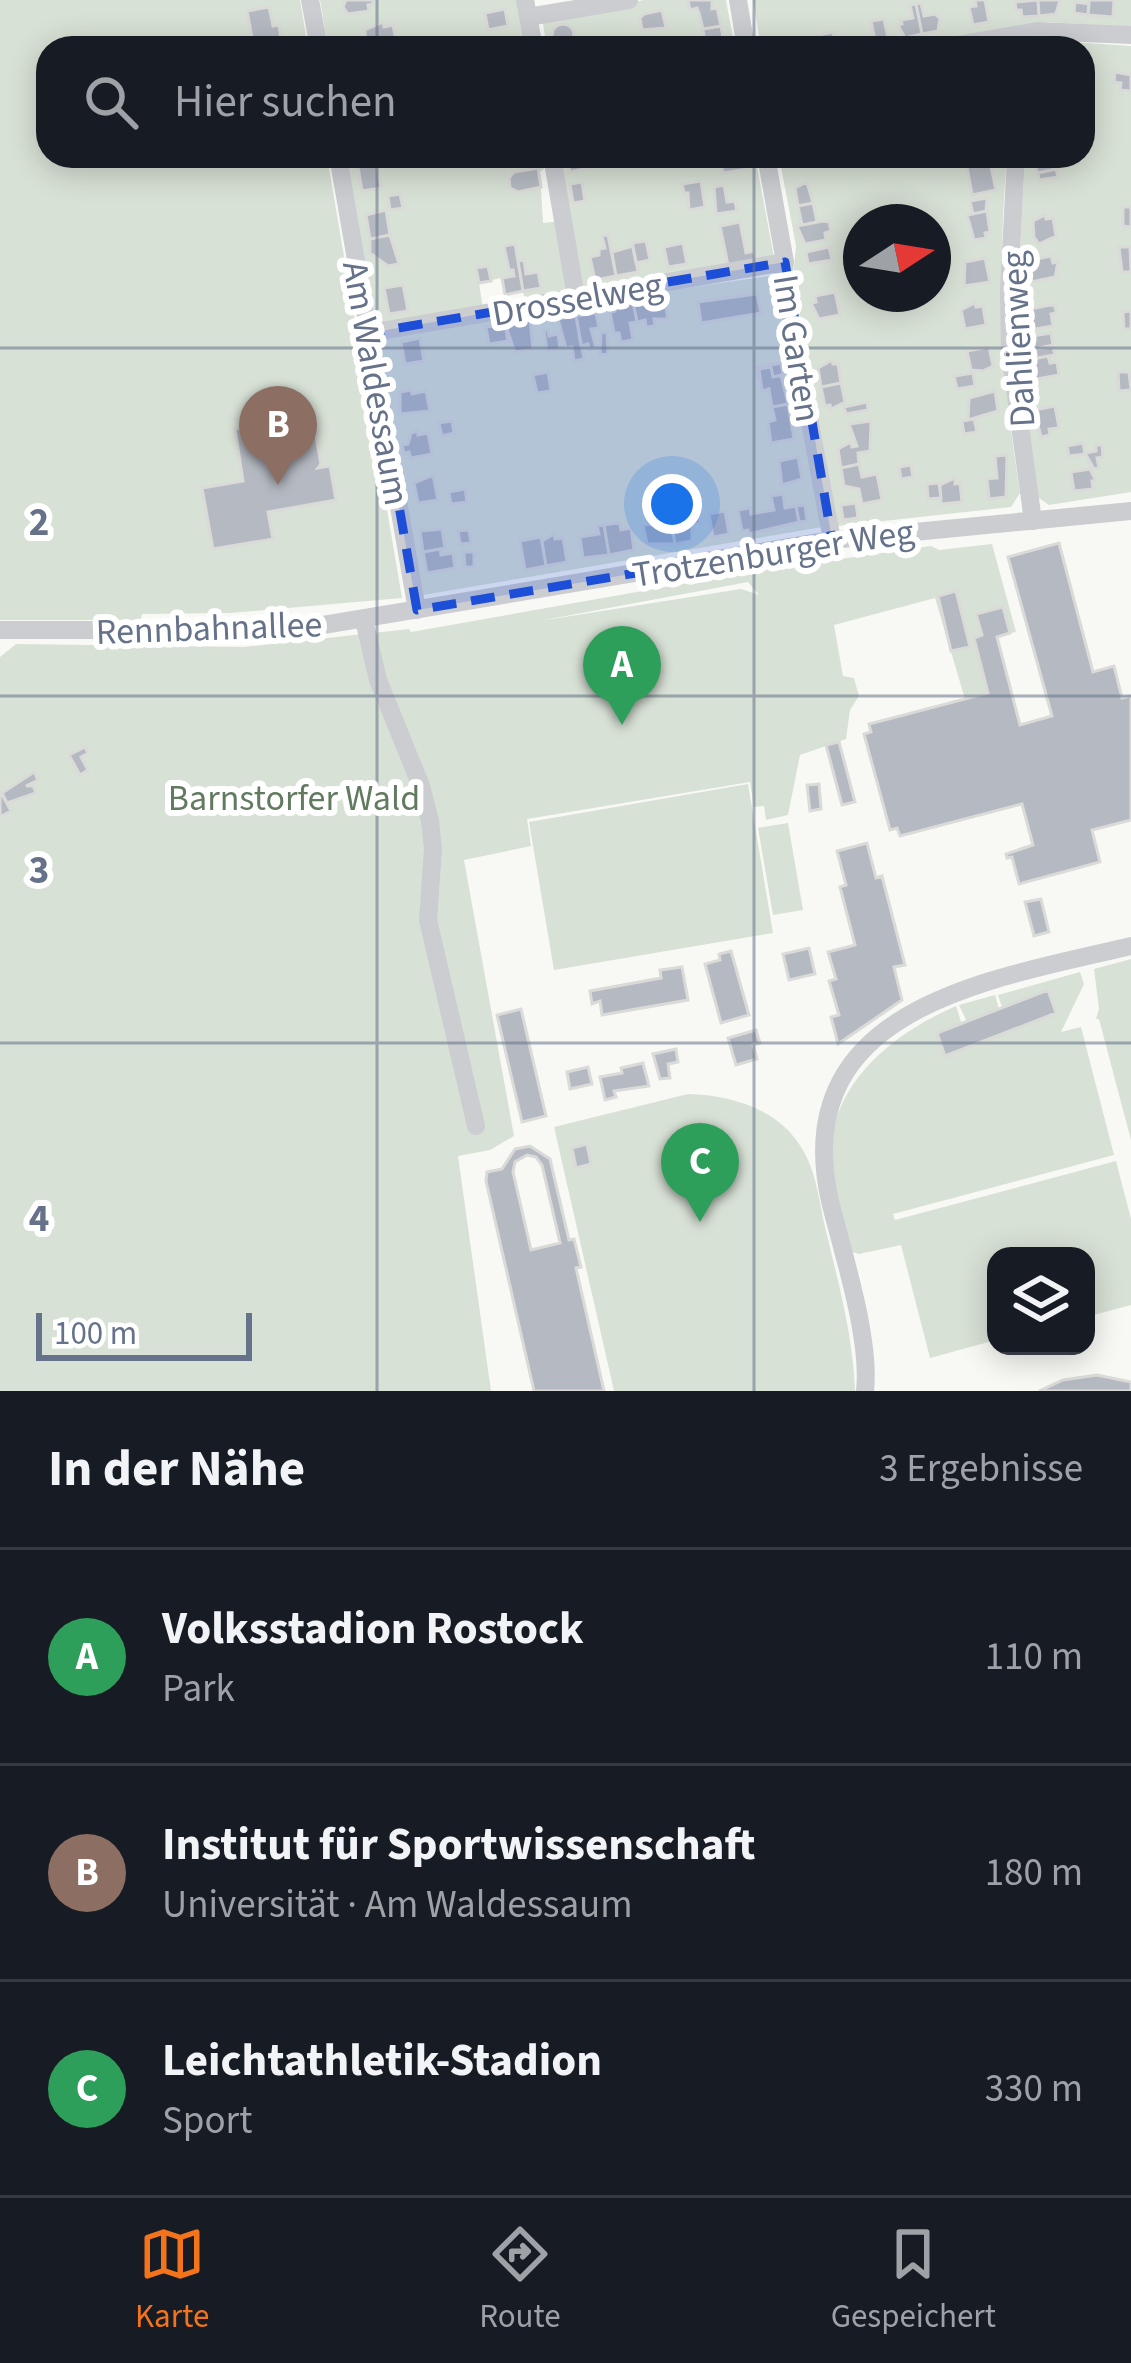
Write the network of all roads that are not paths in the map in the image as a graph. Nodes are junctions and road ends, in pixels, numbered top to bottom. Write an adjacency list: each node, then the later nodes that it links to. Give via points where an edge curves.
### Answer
1 (310, 0): 6 (street)
2 (629, 0): 4 (street)
3 (738, 0): 7 (street)
4 (527, 9)
5 (1131, 35): 8 (street)
6 (317, 36)
7 (744, 36)
8 (1040, 36)
9 (340, 168): 15 (street, Am Waldessaum)
10 (554, 168): 14 (street)
11 (768, 168): 13 (street, Im Garten)
12 (1015, 168): 17 (street, Dahlienweg, via 1010,353)
13 (784, 262): 14 (street, Drosselweg); 18 (street, Im Garten)
14 (576, 297): 15 (street, Drosselweg)
15 (369, 333): 19 (street, Am Waldessaum)
16 (1131, 511): 17 (street, Trotzenburger Weg)
17 (1033, 520): 18 (street, Trotzenburger Weg)
18 (832, 540): 19 (street, Trotzenburger Weg)
19 (416, 606): 20 (street, Rennbahnallee)
20 (364, 620): 21 (street, Rennbahnallee, via 254,630); 23 (street, via 430,821 428,920)
21 (0, 630)
22 (1131, 946): 24 (street, via 928,1002 889,1024 846,1072 829,1109 824,1155)
23 (476, 1126)
24 (865, 1391)

